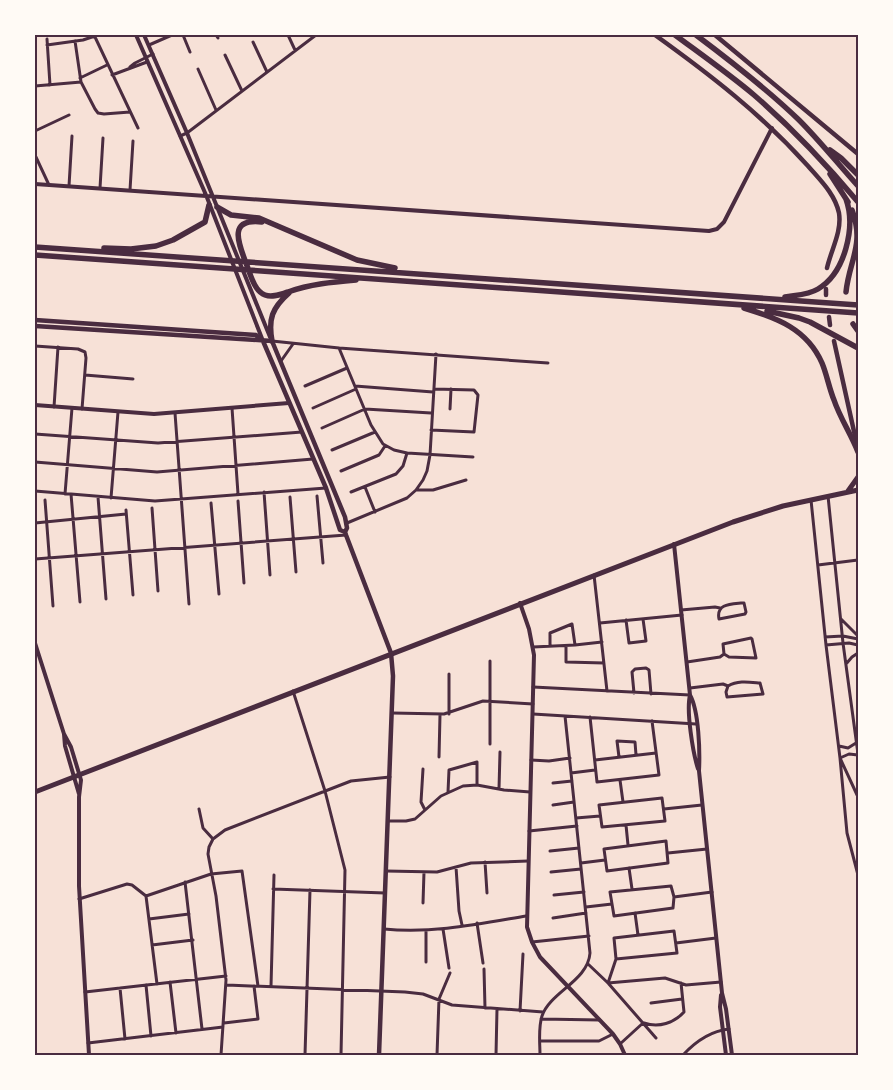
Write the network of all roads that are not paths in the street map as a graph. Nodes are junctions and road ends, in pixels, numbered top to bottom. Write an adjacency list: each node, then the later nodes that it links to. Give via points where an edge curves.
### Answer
1 (136, 35): 21 (street)
2 (144, 35): 16 (street)
3 (172, 35): 16 (street)
4 (183, 35): 18 (street)
5 (288, 35): 17 (street)
6 (316, 35): 17 (street)
7 (656, 35): 34 (main road, via 724,86)
8 (675, 35): 46 (highway, via 755,96)
9 (696, 35): 41 (highway, via 764,88)
10 (715, 35): 43 (main road)
11 (96, 36): 13 (street); 22 (street)
12 (46, 39): 15 (street)
13 (75, 41): 15 (street); 26 (street)
14 (253, 42): 24 (street)
15 (47, 45): 27 (street)
16 (149, 46): 19 (street)
17 (295, 50): 24 (street)
18 (190, 52)
19 (152, 54): 21 (street); 36 (street)
20 (225, 55): 29 (street)
21 (146, 60): 25 (street); 38 (street)
22 (107, 65): 25 (street); 26 (street)
23 (198, 69): 30 (street)
24 (267, 72): 29 (street)
25 (112, 74): 31 (street)
26 (81, 80): 27 (street); 31 (street, via 98,113)
27 (50, 85): 28 (street)
28 (35, 86)
29 (242, 91): 30 (street)
30 (216, 110): 36 (street)
31 (130, 112): 33 (street)
32 (69, 115): 35 (street)
33 (138, 128)
34 (772, 128): 57 (street, via 724,222 709,231); 66 (main road, via 836,202 839,228)
35 (35, 131)
36 (187, 133): 38 (street); 57 (street)
37 (72, 136): 52 (street)
38 (180, 136): 56 (street)
39 (102, 138): 54 (street)
40 (133, 141): 55 (street)
41 (820, 143): 42 (highway); 53 (highway)
42 (828, 149): 45 (highway); 49 (highway)
43 (858, 154)
44 (35, 156): 51 (street)
45 (841, 158): 47 (highway); 48 (highway)
46 (823, 164): 58 (highway); 59 (highway)
47 (858, 170)
48 (858, 175)
49 (858, 180)
50 (35, 184): 51 (street)
51 (49, 184): 52 (street)
52 (69, 186): 54 (street)
53 (858, 186)
54 (100, 188): 55 (street)
55 (130, 190): 56 (street)
56 (206, 196): 57 (street); 60 (street)
57 (212, 196): 61 (street)
58 (846, 199): 71 (highway, via 855,218 857,239); 73 (highway, via 849,233 833,276 812,292)
59 (858, 202)
60 (209, 204): 64 (highway, via 205,222 162,244 131,249); 83 (street)
61 (217, 207): 62 (highway, via 226,214 252,216); 84 (street)
62 (267, 222): 67 (highway, via 357,260); 70 (highway, via 246,222 240,228 237,238 241,250 260,292 276,296)
63 (35, 246): 64 (highway)
64 (70, 249): 67 (highway)
65 (35, 255): 68 (highway)
66 (827, 268)
67 (428, 274): 73 (highway)
68 (374, 279): 70 (highway, via 316,284); 74 (highway)
69 (826, 289): 72 (main road)
70 (293, 290): 84 (highway, via 279,303 272,316)
71 (846, 292)
72 (826, 295)
73 (773, 298): 75 (highway)
74 (733, 304): 76 (highway); 90 (highway, via 804,320); 124 (highway, via 782,320 809,341 823,364 834,402)
75 (858, 305)
76 (858, 313)
77 (829, 317): 80 (main road)
78 (35, 320): 83 (main road, via 256,335)
79 (853, 324): 82 (highway)
80 (830, 325)
81 (35, 326): 83 (main road)
82 (858, 331)
83 (263, 341): 84 (main road); 101 (main road)
84 (272, 341): 86 (street); 92 (main road)
85 (834, 341): 124 (main road)
86 (294, 344): 89 (street); 92 (street)
87 (35, 346): 88 (street)
88 (58, 347): 95 (street, via 85,352); 103 (street)
89 (339, 348): 91 (street); 94 (street)
90 (858, 348)
91 (436, 354): 93 (street); 100 (street)
92 (281, 362): 164 (main road)
93 (548, 363)
94 (347, 368): 97 (street); 98 (street)
95 (85, 375): 96 (street); 107 (street)
96 (132, 379)
97 (304, 386)
98 (355, 387): 100 (street); 106 (street); 109 (street)
99 (451, 389): 100 (street); 108 (street); 114 (street, via 474,390 477,393 474,432)
100 (433, 390): 112 (street)
101 (289, 403): 105 (street); 115 (main road)
102 (35, 405): 103 (street)
103 (54, 407): 104 (street)
104 (72, 408): 107 (street); 118 (street)
105 (232, 408): 111 (street); 119 (street)
106 (313, 408)
107 (82, 409): 110 (street)
108 (450, 409)
109 (365, 410): 112 (street); 113 (street); 116 (street)
110 (118, 412): 111 (street); 120 (street)
111 (175, 413): 121 (street)
112 (432, 413): 114 (street)
113 (322, 428)
114 (431, 430): 126 (street)
115 (302, 432): 119 (street); 128 (main road)
116 (375, 432): 122 (street); 123 (street)
117 (35, 434): 118 (street)
118 (70, 437): 120 (street); 130 (street)
119 (234, 438): 121 (street); 131 (street)
120 (116, 440): 121 (street); 132 (street)
121 (177, 442): 133 (street)
122 (385, 446): 125 (street); 134 (street, via 379,455)
123 (332, 450)
124 (858, 450)
125 (407, 453): 126 (street); 137 (street, via 396,474)
126 (430, 454): 127 (street); 139 (street, via 425,476)
127 (473, 457)
128 (313, 459): 131 (street); 138 (main road)
129 (35, 462): 130 (street)
130 (68, 465): 132 (street); 145 (street)
131 (236, 466): 133 (street); 147 (street)
132 (113, 468): 133 (street); 152 (street)
133 (179, 470): 153 (street)
134 (341, 471)
135 (858, 477): 144 (main road)
136 (466, 480): 139 (street, via 433,490)
137 (364, 487): 143 (street); 159 (street)
138 (326, 488): 142 (street); 165 (main road, via 340,530)
139 (416, 490): 159 (street, via 407,498)
140 (858, 490): 144 (main road)
141 (35, 492): 145 (street)
142 (264, 492): 147 (street); 168 (street)
143 (351, 492)
144 (848, 492): 149 (main road)
145 (65, 494): 146 (street)
146 (71, 494): 150 (street); 161 (street)
147 (238, 494): 153 (street)
148 (317, 496): 166 (street)
149 (828, 496): 155 (main road); 180 (street)
150 (98, 497): 152 (street); 160 (street)
151 (290, 497): 167 (street)
152 (111, 498): 153 (street)
153 (181, 499): 172 (street)
154 (45, 500): 162 (street)
155 (811, 500): 170 (main road, via 750,516); 182 (street)
156 (238, 501): 169 (street)
157 (212, 503): 171 (street)
158 (152, 508): 173 (street)
159 (375, 512): 164 (street)
160 (99, 517): 161 (street); 174 (street, via 126,512); 175 (street)
161 (74, 519): 162 (street); 176 (street)
162 (47, 522): 163 (street); 177 (street)
163 (35, 523)
164 (347, 523): 165 (main road)
165 (345, 533): 166 (street); 213 (main road)
166 (321, 537): 167 (street); 181 (street)
167 (294, 539): 168 (street); 183 (street)
168 (268, 541): 169 (street); 185 (street)
169 (241, 543): 171 (street); 186 (street)
170 (674, 544): 184 (main road); 196 (street)
171 (215, 545): 172 (street); 188 (street)
172 (185, 547): 173 (street); 193 (street)
173 (155, 550): 174 (street); 187 (street)
174 (129, 552): 175 (street); 189 (street)
175 (102, 554): 176 (street); 190 (street)
176 (76, 556): 177 (street); 191 (street)
177 (50, 558): 178 (street); 194 (street)
178 (35, 559)
179 (858, 560): 180 (street)
180 (836, 562): 182 (street); 197 (street)
181 (323, 563)
182 (818, 565): 202 (street)
183 (296, 572)
184 (594, 574): 192 (main road); 200 (street)
185 (270, 575)
186 (244, 583)
187 (158, 592)
188 (219, 594)
189 (133, 595)
190 (106, 599)
191 (80, 602)
192 (520, 603): 212 (street); 213 (main road)
193 (189, 604)
194 (53, 606)
195 (720, 608): 195 (street, via 721,620 746,612 744,603); 196 (street)
196 (682, 612): 198 (street); 217 (street)
197 (841, 618): 201 (street); 203 (street)
198 (643, 619): 199 (street); 199 (street, via 646,642 630,643)
199 (626, 620): 200 (street)
200 (600, 623): 204 (street)
201 (843, 636): 202 (street); 203 (street); 206 (street)
202 (825, 637): 208 (street)
203 (858, 637)
204 (602, 642): 207 (street); 218 (street)
205 (35, 643): 240 (street)
206 (843, 643): 208 (street); 209 (street); 219 (street)
207 (576, 645): 210 (street, via 572,624 550,633); 211 (street)
208 (826, 645): 243 (street)
209 (858, 645)
210 (550, 646): 211 (street); 212 (street)
211 (566, 646): 218 (street, via 566,662)
212 (533, 647): 222 (street)
213 (391, 653): 224 (main road); 231 (main road, via 394,676)
214 (858, 653): 219 (street)
215 (724, 654): 215 (street, via 729,657 756,658 751,638 723,644); 217 (street, via 720,658)
216 (490, 661): 229 (street)
217 (687, 662): 223 (street)
218 (604, 664): 225 (street)
219 (846, 665): 241 (street)
220 (449, 674): 232 (street)
221 (728, 686): 221 (street, via 743,681 760,683 763,694 728,697); 223 (street)
222 (533, 687): 225 (street); 230 (street)
223 (690, 688): 228 (street)
224 (293, 691): 258 (main road); 267 (street)
225 (607, 691): 226 (street)
226 (634, 693): 227 (street); 227 (street, via 632,672 646,668)
227 (652, 694): 228 (street)
228 (690, 695): 238 (street); 239 (street)
229 (490, 701): 230 (street); 232 (street); 242 (street)
230 (533, 704): 233 (street)
231 (392, 713): 234 (street); 260 (main road)
232 (449, 714): 234 (street)
233 (533, 714): 235 (street); 252 (street)
234 (440, 715): 248 (street)
235 (565, 716): 236 (street); 250 (street)
236 (590, 717): 237 (street); 253 (street)
237 (652, 721): 238 (street); 245 (street)
238 (690, 723): 239 (street); 256 (street)
239 (696, 724): 256 (street)
240 (64, 734): 258 (street); 259 (street)
241 (856, 743): 243 (street, via 848,748); 246 (street)
242 (490, 744)
243 (839, 746): 251 (street)
244 (500, 752): 265 (street)
245 (656, 752): 247 (street); 261 (street, via 659,775)
246 (858, 754): 251 (street)
247 (636, 755): 249 (street); 249 (street, via 634,742 617,741)
248 (439, 756)
249 (619, 757): 253 (street)
250 (570, 758): 252 (street); 257 (street)
251 (840, 758): 271 (street); 303 (street, via 847,833)
252 (531, 760): 269 (street)
253 (594, 760): 255 (street)
254 (423, 769): 278 (street, via 421,802)
255 (596, 770): 257 (street); 261 (street, via 597,782)
256 (699, 771): 275 (street)
257 (571, 773): 262 (street)
258 (80, 774): 259 (main road); 270 (street)
259 (74, 776): 266 (main road); 270 (street)
260 (390, 777): 267 (street, via 356,780); 281 (main road)
261 (620, 780): 273 (street)
262 (572, 781): 263 (street); 272 (street)
263 (553, 783)
264 (477, 785): 265 (street); 268 (street); 268 (street, via 477,762 449,770)
265 (499, 789): 269 (street)
266 (35, 791)
267 (325, 791): 285 (street, via 230,828); 308 (street, via 344,863)
268 (448, 792): 278 (street)
269 (530, 792): 284 (street)
270 (79, 797): 316 (street)
271 (858, 797)
272 (574, 802): 274 (street); 280 (street)
273 (623, 802): 276 (street, via 662,798); 279 (street, via 599,805)
274 (554, 805)
275 (702, 805): 276 (street); 288 (street)
276 (664, 809): 282 (street, via 665,821)
277 (199, 810): 285 (street, via 203,828)
278 (425, 810): 281 (street, via 411,820)
279 (600, 816): 280 (street); 282 (street, via 602,827)
280 (576, 818): 283 (street)
281 (388, 821): 298 (main road)
282 (626, 825): 286 (street)
283 (577, 826): 284 (street); 287 (street)
284 (529, 831): 292 (street)
285 (213, 839): 301 (street, via 208,854)
286 (628, 845): 290 (street, via 666,841); 291 (street, via 604,849)
287 (579, 848): 289 (street); 294 (street)
288 (707, 849): 290 (street); 310 (street)
289 (550, 852)
290 (668, 853): 296 (street, via 668,863)
291 (605, 860): 294 (street); 296 (street, via 607,871)
292 (528, 861): 293 (street); 323 (street)
293 (485, 862): 295 (street); 312 (street)
294 (581, 863): 297 (street)
295 (456, 867): 299 (street, via 442,872); 327 (street)
296 (630, 868): 307 (street)
297 (582, 869): 300 (street); 309 (street)
298 (386, 871): 299 (street); 311 (main road)
299 (424, 872): 317 (street)
300 (552, 872)
301 (211, 874): 304 (street); 346 (street); 355 (street, via 242,870)
302 (274, 875): 305 (street)
303 (858, 875)
304 (186, 882): 314 (street); 321 (street)
305 (274, 889): 306 (street); 356 (street)
306 (310, 890): 308 (street); 359 (street)
307 (632, 890): 315 (street, via 671,886); 318 (street, via 610,892)
308 (346, 892): 311 (street); 360 (street)
309 (584, 892): 313 (street); 319 (street)
310 (712, 892): 315 (street); 333 (street)
311 (385, 893): 329 (main road)
312 (487, 893)
313 (554, 895)
314 (146, 896): 316 (street, via 127,884); 325 (street)
315 (674, 897): 320 (street, via 673,908)
316 (79, 899): 362 (street)
317 (423, 903)
318 (612, 904): 319 (street); 320 (street, via 614,916)
319 (586, 907): 322 (street)
320 (635, 913): 331 (street)
321 (189, 914): 325 (street); 334 (street)
322 (586, 914): 324 (street); 332 (street)
323 (526, 916): 326 (street); 335 (street)
324 (553, 918)
325 (149, 919): 337 (street)
326 (477, 923): 327 (street); 341 (street)
327 (462, 925): 328 (street)
328 (443, 928): 330 (street); 343 (street)
329 (384, 929): 330 (street); 361 (main road)
330 (426, 930): 340 (street)
331 (638, 935): 336 (street, via 674,931); 339 (street, via 614,938)
332 (589, 936): 335 (street); 342 (street)
333 (716, 938): 336 (street); 349 (street)
334 (193, 940): 337 (street); 347 (street)
335 (532, 942): 357 (street, via 543,960)
336 (676, 943): 339 (street, via 678,953)
337 (152, 945): 352 (street)
338 (522, 954): 369 (street)
339 (616, 959): 350 (street)
340 (426, 962)
341 (483, 963)
342 (588, 964): 350 (street); 357 (street)
343 (449, 968)
344 (484, 969): 367 (street)
345 (450, 973): 365 (street)
346 (226, 976): 347 (street); 354 (street)
347 (198, 979): 348 (street); 375 (street)
348 (170, 982): 352 (street); 378 (street)
349 (721, 982): 351 (street); 363 (street)
350 (608, 983): 351 (street, via 662,978); 373 (street)
351 (681, 983): 364 (street)
352 (157, 984): 353 (street)
353 (146, 985): 358 (street); 380 (street)
354 (227, 985): 355 (street); 374 (street)
355 (256, 986): 356 (street); 374 (street, via 258,1019)
356 (271, 986): 359 (street)
357 (568, 986): 370 (street); 372 (street)
358 (120, 988): 362 (street); 382 (street)
359 (307, 988): 360 (street); 388 (street)
360 (343, 989): 361 (street); 389 (street)
361 (381, 991): 365 (street, via 417,993); 390 (main road)
362 (85, 992): 384 (street)
363 (722, 993): 376 (street); 377 (street)
364 (682, 999): 366 (street); 373 (street, via 684,1012 672,1022)
365 (439, 1000): 367 (street, via 452,1005); 391 (street)
366 (651, 1003)
367 (485, 1008): 368 (street)
368 (497, 1009): 369 (street); 392 (street)
369 (520, 1011): 370 (street)
370 (544, 1012): 371 (street)
371 (541, 1019): 372 (street); 383 (street)
372 (600, 1020): 379 (street)
373 (643, 1023): 381 (street); 385 (street)
374 (224, 1025): 375 (street); 387 (street)
375 (202, 1029): 378 (street)
376 (723, 1029): 377 (street); 395 (street, via 706,1036); 396 (street)
377 (729, 1029): 397 (street)
378 (176, 1033): 380 (street)
379 (613, 1034): 383 (street, via 599,1042); 385 (street)
380 (151, 1036): 382 (street)
381 (656, 1038)
382 (125, 1039): 384 (street)
383 (540, 1040): 393 (street)
384 (88, 1043): 386 (street)
385 (620, 1044): 394 (street)
386 (89, 1055)
387 (221, 1055)
388 (305, 1055)
389 (341, 1055)
390 (379, 1055)
391 (437, 1055)
392 (496, 1055)
393 (540, 1055)
394 (625, 1055)
395 (683, 1055)
396 (726, 1055)
397 (732, 1055)

